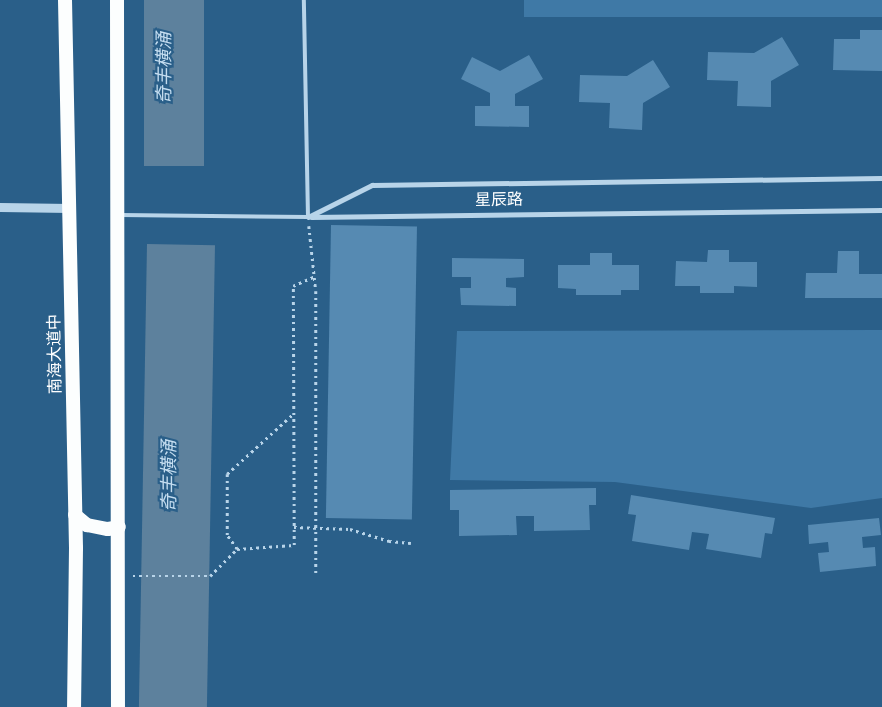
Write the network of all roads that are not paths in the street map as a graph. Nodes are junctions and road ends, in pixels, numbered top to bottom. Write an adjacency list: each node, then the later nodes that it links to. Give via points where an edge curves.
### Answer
1 (65, 0): 6 (highway, 南海大道中)
2 (117, 0): 8 (highway)
3 (304, 0): 9 (lane)
4 (882, 178): 9 (street, via 372,185)
5 (0, 207): 6 (street)
6 (70, 208): 10 (highway, 南海大道中)
7 (882, 210): 9 (street, 星辰路)
8 (117, 215): 9 (lane, 星辰路); 11 (highway)
9 (308, 217)
10 (75, 516): 11 (highway, via 87,525 108,529); 12 (highway, 南海大道中)
11 (119, 527): 13 (highway)
12 (74, 707)
13 (118, 707)

